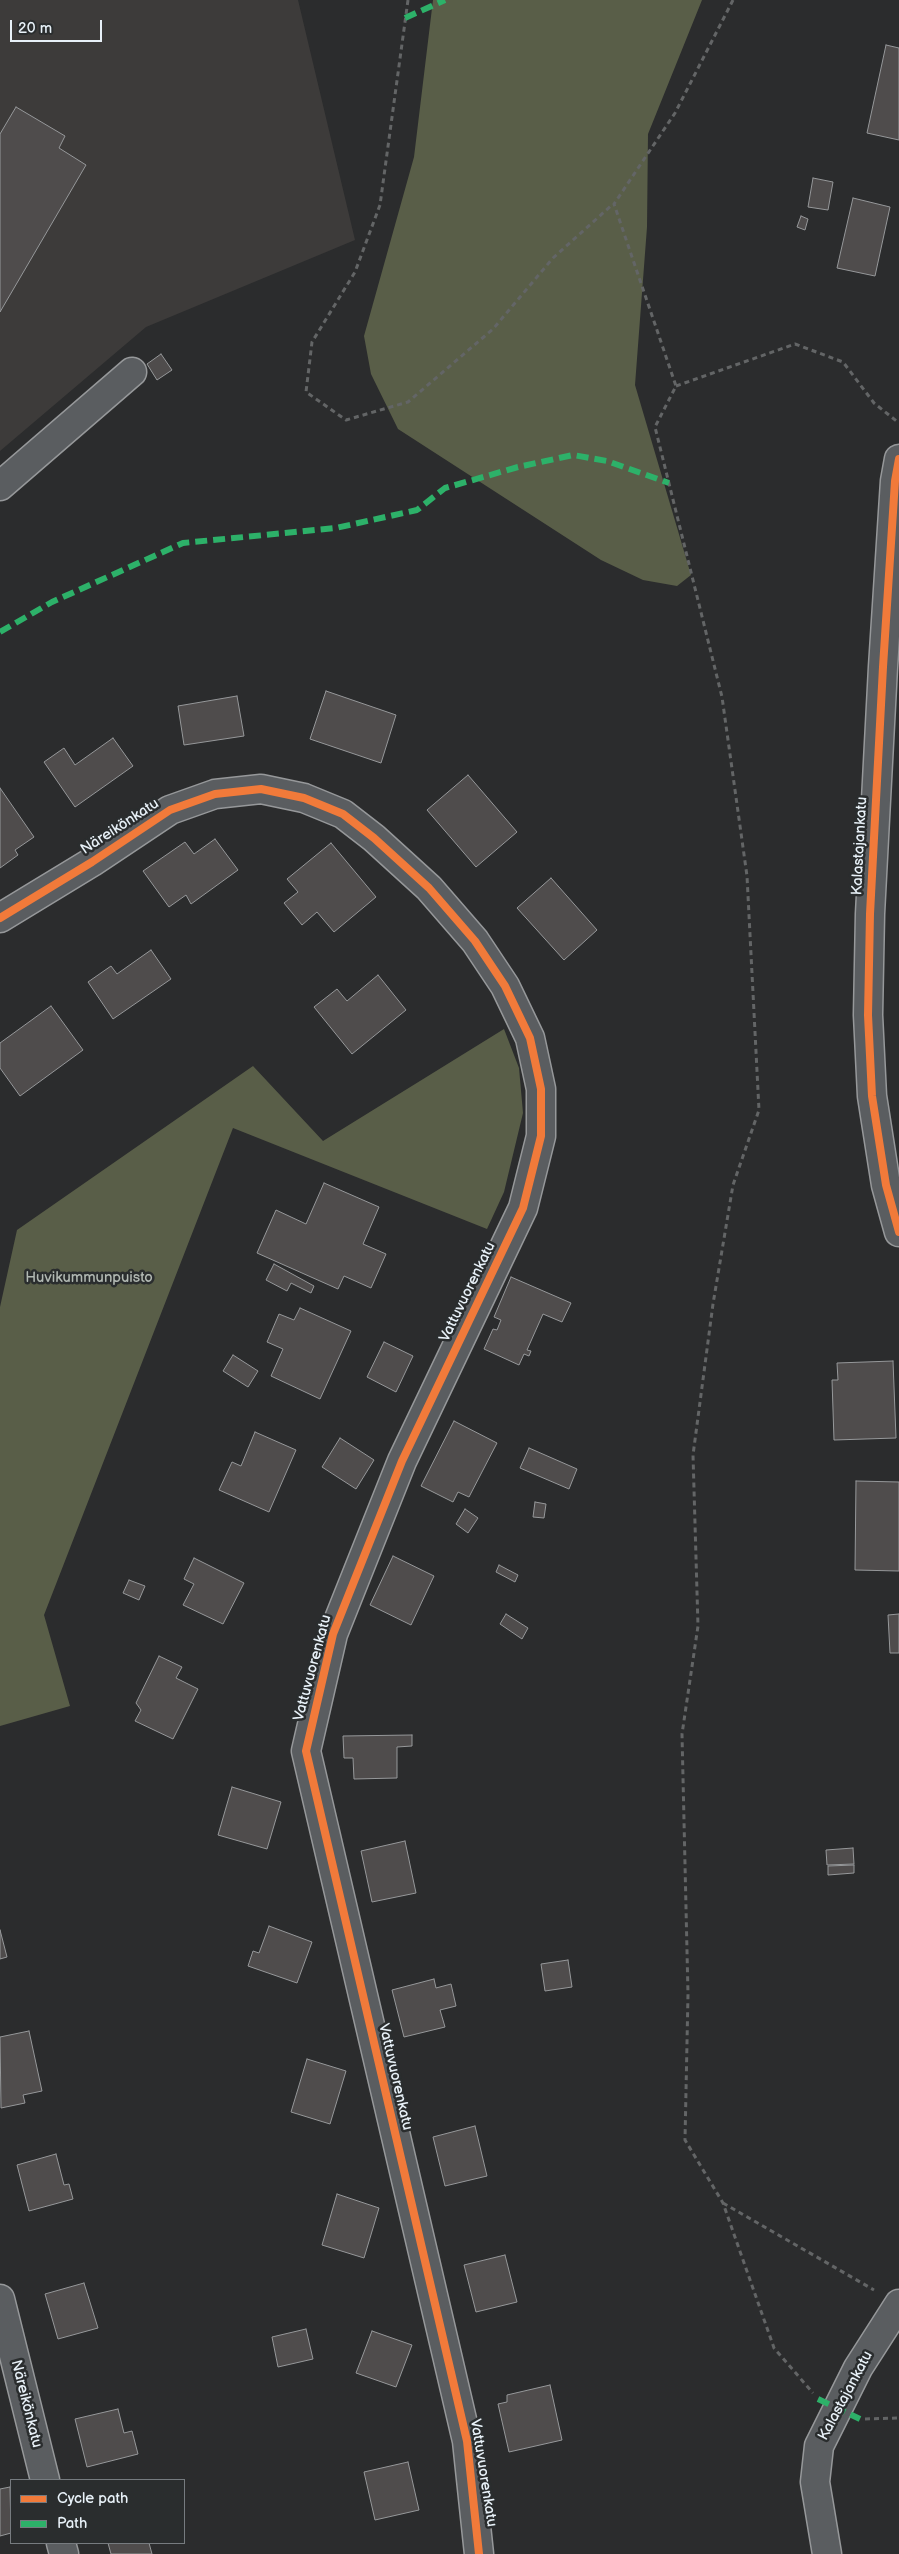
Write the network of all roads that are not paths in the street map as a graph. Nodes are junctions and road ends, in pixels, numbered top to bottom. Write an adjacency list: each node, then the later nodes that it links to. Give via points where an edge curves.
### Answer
1 (132, 372): 3 (street)
2 (899, 459): 6 (street, Kalastajankatu, via 883,667 868,1015 872,1096 886,1185)
3 (0, 486)
4 (374, 838): 5 (street, Näreikönkatu, via 343,814 304,798 261,789 215,794 170,810); 10 (street, Vattuvuorenkatu, via 429,888 475,941 505,986 530,1038 541,1089 542,1136 523,1208 402,1462 380,1516 333,1634 306,1750 467,2441)
5 (0, 918)
6 (899, 1232)
7 (0, 2299): 9 (street, Näreikönkatu)
8 (899, 2304): 11 (street, Kalastajankatu, via 858,2368 819,2446 815,2482)
9 (45, 2479)
10 (479, 2554)
11 (827, 2554)

